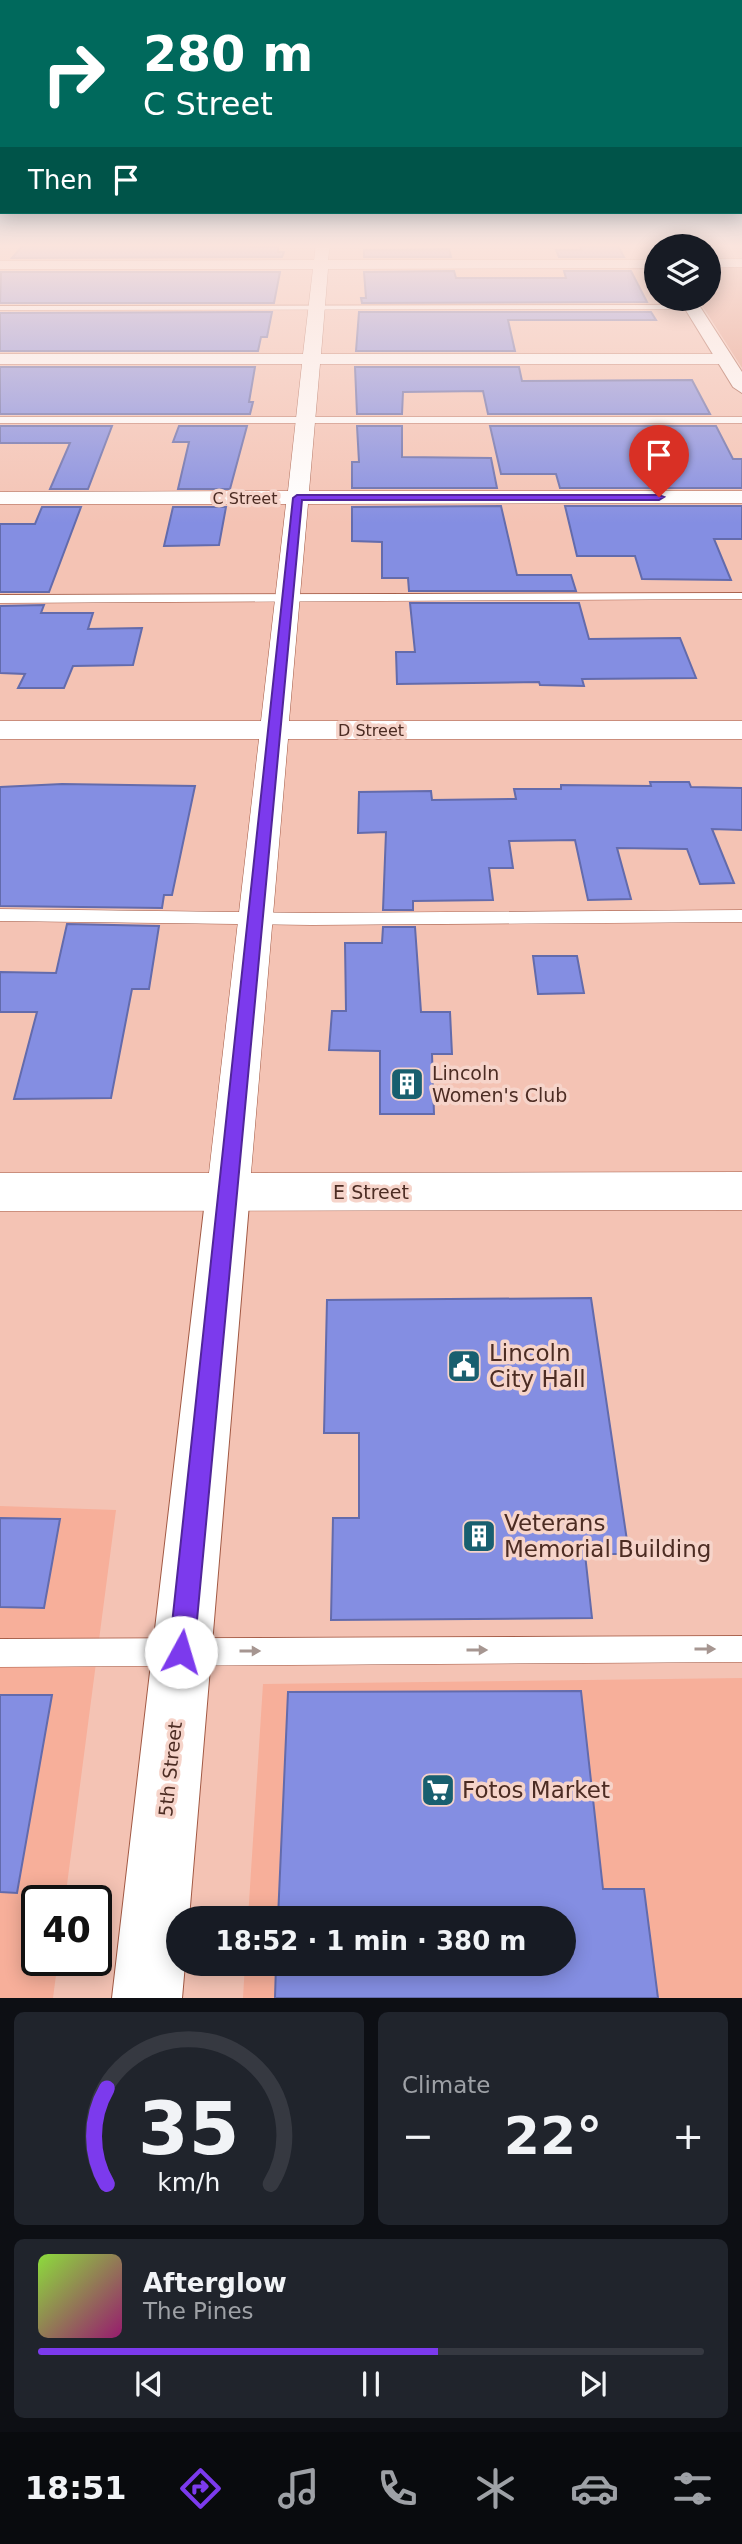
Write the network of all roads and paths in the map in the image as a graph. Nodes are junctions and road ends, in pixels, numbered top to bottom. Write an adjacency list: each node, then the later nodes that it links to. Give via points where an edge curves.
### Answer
1 (314, 337): 4 (street, 5th Street)
2 (711, 337): 5 (main road)
3 (0, 359): 4 (street)
4 (312, 359): 5 (street); 8 (street, 5th Street)
5 (724, 359): 6 (main road)
6 (742, 387)
7 (0, 420): 8 (lane)
8 (305, 420): 9 (lane); 12 (street, 5th Street)
9 (742, 420)
10 (742, 497): 12 (street, C Street)
11 (0, 498): 12 (street, C Street)
12 (297, 498): 14 (street, 5th Street)
13 (742, 596): 14 (lane)
14 (287, 598): 15 (lane); 17 (street, 5th Street)
15 (0, 599)
16 (0, 730): 17 (street, D Street)
17 (274, 730): 18 (street, D Street); 21 (street, 5th Street)
18 (742, 730)
19 (0, 915): 21 (lane)
20 (742, 916): 21 (lane)
21 (255, 917): 24 (street, 5th Street)
22 (742, 1191): 24 (street, E Street)
23 (0, 1192): 24 (street, E Street)
24 (228, 1192): 26 (main road, 5th Street)
25 (742, 1649): 26 (lane, one-way to 25)
26 (181, 1652): 27 (lane); 28 (main road, 5th Street)
27 (0, 1653)
28 (147, 1998)

